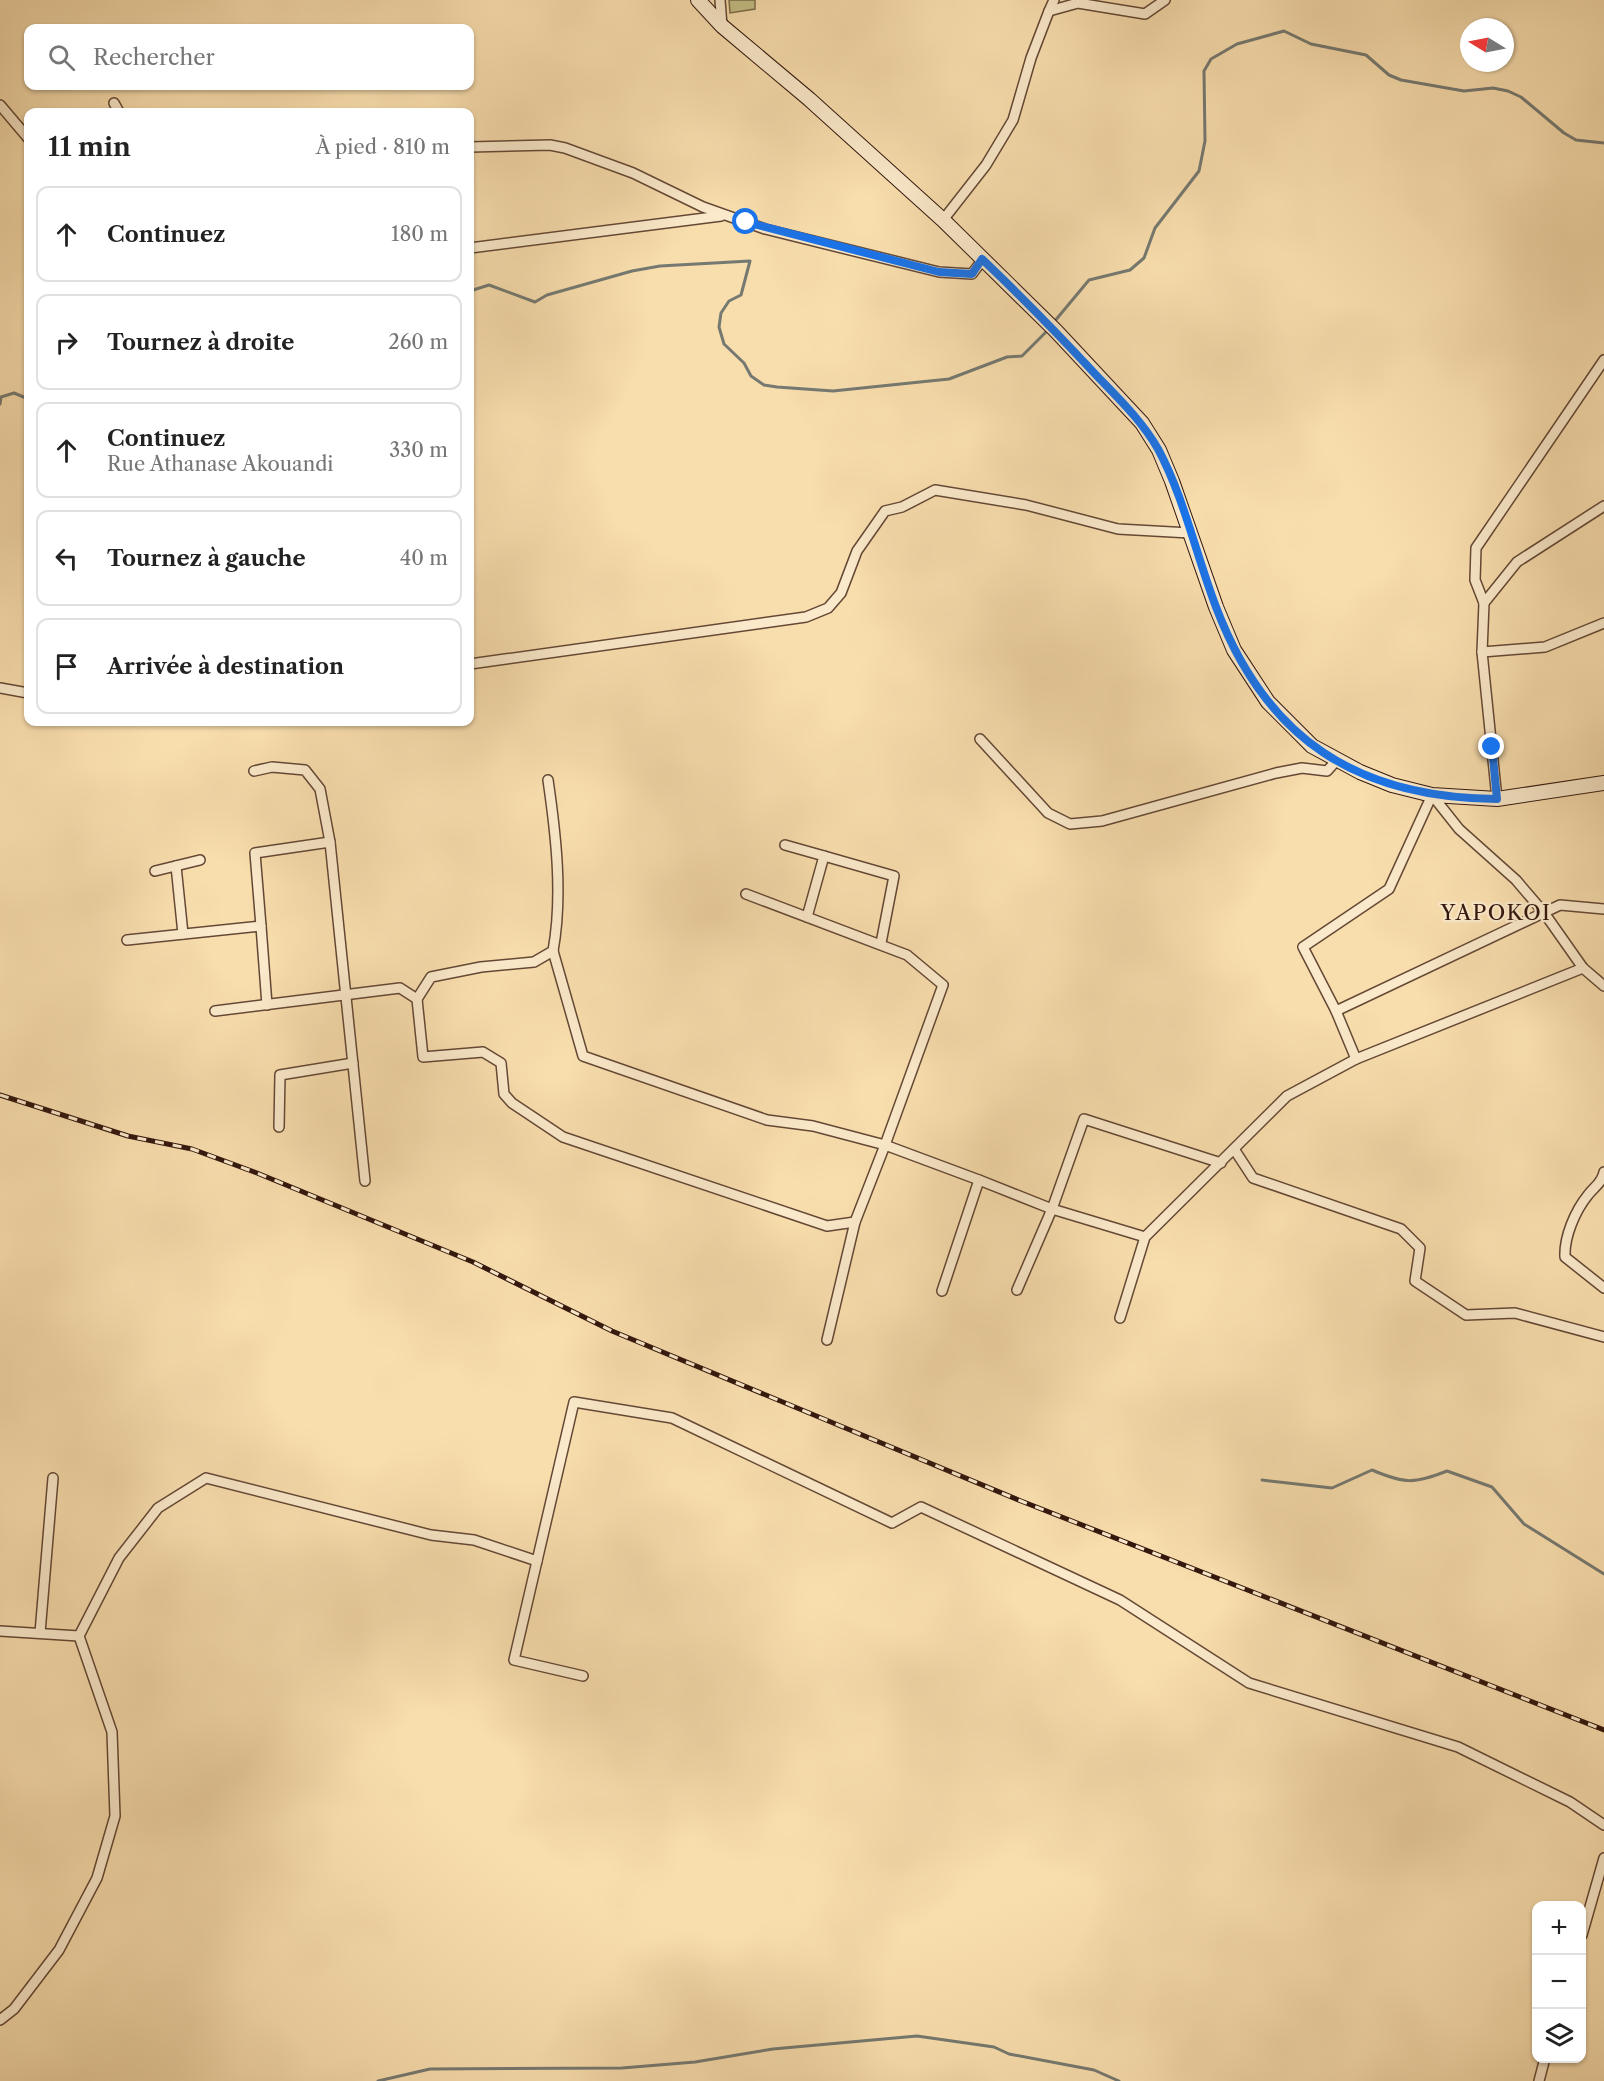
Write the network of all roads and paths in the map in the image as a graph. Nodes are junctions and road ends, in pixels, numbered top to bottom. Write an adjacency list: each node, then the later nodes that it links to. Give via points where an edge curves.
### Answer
1 (698, 0): 6 (street)
2 (720, 0): 6 (street)
3 (1054, 0): 5 (street)
4 (1165, 0): 5 (street, via 1145,14 1078,3)
5 (1049, 11): 13 (street, via 1013,120 986,165)
6 (722, 26): 13 (street)
7 (114, 103): 9 (street)
8 (0, 105): 10 (street)
9 (117, 108)
10 (24, 133)
11 (474, 147): 12 (street, via 565,148 633,173)
12 (723, 215): 14 (street); 15 (street, via 939,272 972,274)
13 (943, 220): 15 (street)
14 (474, 247)
15 (982, 259): 18 (street, via 1142,423 1159,450)
16 (1604, 360): 19 (street, via 1476,548 1475,580)
17 (1604, 506): 19 (street, via 1517,562)
18 (1190, 532): 22 (street, via 1118,529 1026,505 934,490 902,507 885,510 856,551 841,593 828,608 806,617); 26 (street, via 1234,650 1252,681 1288,725)
19 (1484, 603): 21 (street)
20 (1604, 623): 21 (street, via 1545,646)
21 (1482, 652): 31 (street)
22 (474, 663)
23 (0, 688): 24 (street)
24 (24, 692)
25 (980, 740): 26 (street, via 1048,813 1070,824 1102,821 1285,771 1327,771)
26 (1336, 761): 30 (street, via 1392,785)
27 (254, 771): 32 (street, via 272,767 305,770 320,789)
28 (548, 780): 46 (street, via 557,879)
29 (1604, 783): 31 (street)
30 (1432, 795): 31 (street); 40 (street, via 1459,829 1516,880); 53 (street, via 1389,889 1303,947)
31 (1497, 799)
32 (330, 842): 42 (street, via 255,853); 49 (street)
33 (785, 845): 34 (street)
34 (824, 856): 41 (street); 45 (street, via 894,876)
35 (200, 860): 36 (street)
36 (176, 866): 37 (street); 43 (street)
37 (155, 871)
38 (746, 894): 41 (street)
39 (1604, 909): 40 (street, via 1560,905)
40 (1545, 914): 47 (street); 53 (street)
41 (807, 917): 45 (street)
42 (261, 926): 43 (street); 51 (street)
43 (183, 934): 44 (street)
44 (127, 940)
45 (881, 943): 57 (street, via 907,955 943,986)
46 (553, 951): 50 (street, via 534,962 431,976); 57 (street, via 583,1056 767,1120 813,1126)
47 (1583, 968): 48 (street); 54 (street)
48 (1604, 986)
49 (346, 995): 50 (street, via 400,988); 51 (street); 55 (street)
50 (417, 999): 64 (street, via 423,1057 483,1052 501,1063 504,1094 512,1103 563,1137 827,1226)
51 (267, 1005): 52 (street)
52 (215, 1011)
53 (1336, 1011): 54 (street)
54 (1356, 1059): 58 (street, via 1287,1096)
55 (353, 1063): 56 (street, via 280,1076); 62 (street)
56 (279, 1127)
57 (885, 1145): 61 (street); 64 (street)
58 (1234, 1149): 59 (street); 70 (street, via 1253,1178 1401,1229 1419,1248 1414,1281 1466,1315 1515,1313)
59 (1221, 1163): 63 (street, via 1084,1119); 65 (street)
60 (1603, 1177): 66 (street, via 1587,1196 1564,1241 1564,1257)
61 (979, 1180): 63 (street); 68 (street)
62 (365, 1181)
63 (1052, 1209): 65 (street); 67 (street)
64 (855, 1222): 71 (street)
65 (1145, 1237): 69 (street)
66 (1604, 1288)
67 (1017, 1290)
68 (942, 1291)
69 (1120, 1318)
70 (1604, 1337)
71 (827, 1340)
72 (53, 1478): 75 (street)
73 (537, 1562): 76 (street, via 474,1540 431,1534 206,1478 158,1508 119,1558); 77 (street, via 514,1660); 78 (street, via 574,1402 672,1418 892,1522 921,1507 1120,1600 1249,1683 1458,1748 1570,1803)
74 (0, 1631): 75 (street)
75 (40, 1633): 76 (street)
76 (79, 1635): 81 (street, via 112,1732 115,1816 97,1878 59,1950 14,2009)
77 (583, 1676)
78 (1604, 1825)
79 (1604, 1858): 80 (street)
80 (1586, 1918)
81 (0, 2020)
82 (1544, 2063): 83 (street)
83 (1539, 2081)

